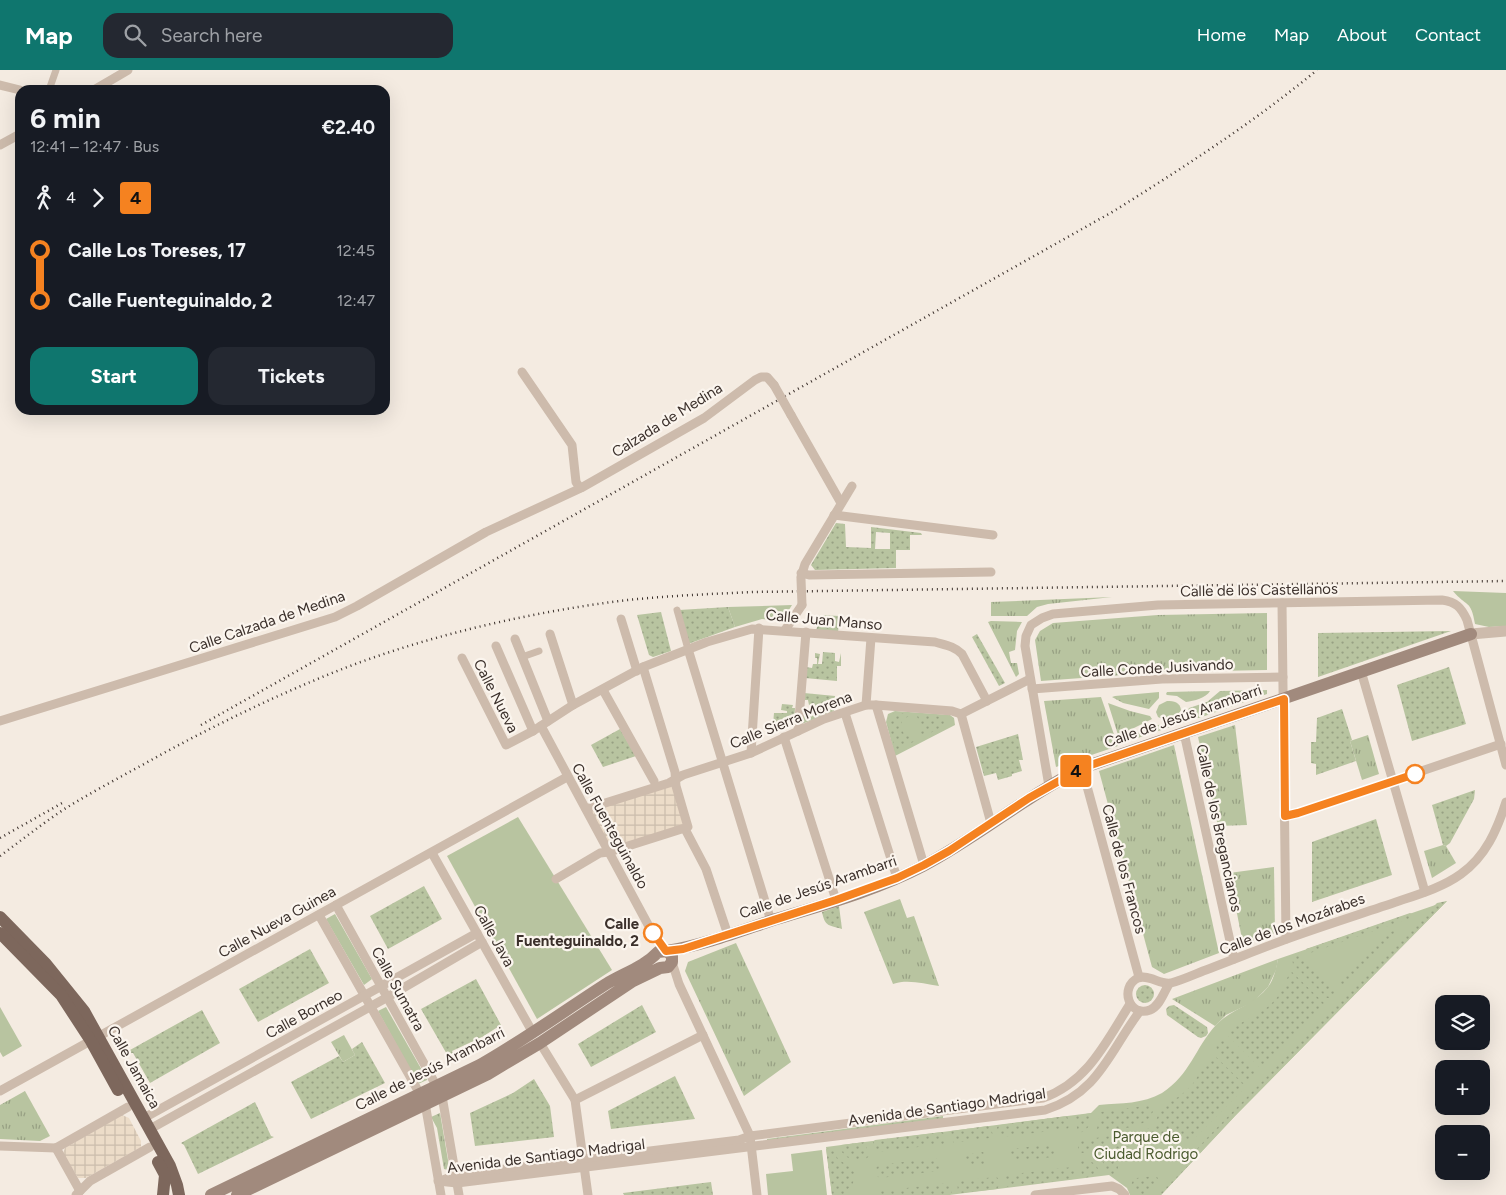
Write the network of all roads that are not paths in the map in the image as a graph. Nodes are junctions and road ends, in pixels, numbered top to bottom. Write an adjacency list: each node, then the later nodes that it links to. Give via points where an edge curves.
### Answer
1 (56, 70): 4 (street)
2 (128, 70): 5 (street)
3 (0, 85): 6 (street)
4 (52, 85)
5 (102, 85)
6 (15, 91)
7 (15, 136): 8 (street)
8 (0, 145)
9 (522, 372): 11 (street, via 572,446 576,482)
10 (852, 486): 12 (street)
11 (580, 488): 12 (street, Calzada de Medina, bridge, via 704,418 755,380 767,378); 47 (street, Calle Calzada de Medina, via 486,532 335,617)
12 (841, 503): 13 (street)
13 (834, 515): 14 (street); 16 (street)
14 (993, 535)
15 (991, 572): 16 (street)
16 (801, 576): 21 (street, bridge, via 802,605)
17 (1282, 603): 25 (street, Calle de los Castellanos, via 1448,601 1463,611); 35 (street); 36 (street, Calle de los Castellanos, via 1158,605 1053,614 1031,625 1026,636)
18 (677, 610): 29 (street)
19 (621, 619): 33 (street)
20 (759, 628): 21 (street, Calle Juan Manso); 29 (street, Calle Juan Manso); 55 (street)
21 (785, 630): 23 (street, Calle Juan Manso)
22 (1506, 631): 25 (street)
23 (806, 632): 26 (street, Calle Juan Manso); 50 (street)
24 (550, 634): 41 (street)
25 (1471, 634): 34 (main road, Calle de Jesús Arambarri); 53 (street, Calle de los Castellanos)
26 (871, 638): 40 (street, Calle Juan Manso, via 935,642 956,649 962,654); 42 (street)
27 (515, 639): 31 (street)
28 (496, 646): 49 (street)
29 (688, 649): 33 (street, Calle Juan Manso); 56 (street)
30 (539, 651): 31 (street)
31 (522, 657): 49 (street)
32 (462, 658): 54 (street, Calle Nueva)
33 (640, 669): 38 (street, Calle Juan Manso); 60 (street)
34 (1361, 671): 39 (main road, Calle de Jesús Arambarri); 62 (street)
35 (1283, 677): 37 (street, Calle Conde Jusivando, via 1162,679); 39 (street)
36 (1030, 679): 37 (street); 40 (street)
37 (1032, 689): 63 (street)
38 (603, 690): 41 (street, Calle Juan Manso); 61 (street)
39 (1284, 699): 51 (main road, Calle de Jesús Arambarri); 66 (street)
40 (987, 700): 46 (street)
41 (573, 705): 49 (street, Calle Juan Manso)
42 (866, 705): 43 (street, Calle Sierra Morena); 45 (street, Calle Sierra Morena)
43 (876, 705): 44 (street, Calle Sierra Morena); 48 (street)
44 (891, 706): 46 (street, Calle Sierra Morena); 48 (street)
45 (845, 712): 50 (street, Calle Sierra Morena); 72 (street)
46 (961, 714): 67 (street)
47 (0, 721)
48 (883, 724): 71 (street)
49 (540, 726): 54 (street, Calle Juan Manso); 59 (street, Calle Fuenteguinaldo)
50 (798, 731): 52 (street, Calle Sierra Morena)
51 (1184, 733): 58 (main road, Calle de Jesús Arambarri); 86 (street, Calle de los Bregancianos)
52 (784, 737): 55 (street, Calle Sierra Morena); 75 (street)
53 (1501, 744): 57 (street, Calle de los Castellanos); 62 (street)
54 (506, 746)
55 (751, 753): 56 (street, Calle Sierra Morena)
56 (723, 762): 60 (street, Calle Sierra Morena); 79 (street)
57 (1506, 766)
58 (1082, 768): 63 (main road, Calle de Jesús Arambarri); 88 (street, Calle de los Francos)
59 (567, 777): 65 (street, Calle Fuenteguinaldo); 69 (street, Calle Nueva Guinea)
60 (676, 779): 65 (street, Calle Sierra Morena); 68 (street)
61 (654, 781)
62 (1392, 781): 66 (street); 74 (street)
63 (1049, 786): 67 (main road, Calle de Jesús Arambarri)
64 (1506, 802): 74 (street, Calle de los Mozárabes, via 1499,824 1480,857 1456,877)
65 (586, 810): 70 (street, Calle Fuenteguinaldo)
66 (1285, 816): 83 (street)
67 (991, 823): 71 (main road, Calle de Jesús Arambarri)
68 (686, 828): 70 (street); 82 (street, via 706,869)
69 (432, 852): 76 (street, Calle Nueva Guinea); 81 (street, Calle Java)
70 (610, 852): 73 (street, via 600,853); 85 (street, Calle Fuenteguinaldo)
71 (924, 865): 72 (main road, Calle de Jesús Arambarri)
72 (897, 878): 75 (main road, Calle de Jesús Arambarri)
73 (556, 879)
74 (1425, 892): 83 (street, Calle de los Mozárabes)
75 (836, 900): 79 (main road, Calle de Jesús Arambarri)
76 (336, 906): 77 (street, Calle Nueva Guinea); 91 (street, Calle Sumatra)
77 (319, 915): 92 (street); 100 (street, Calle Nueva Guinea)
78 (0, 917): 87 (main road)
79 (771, 921): 82 (main road, Calle de Jesús Arambarri)
80 (0, 933): 87 (main road)
81 (477, 933): 84 (street, Calle Java); 91 (street, Calle Borneo)
82 (728, 935): 85 (main road, Calle de Jesús Arambarri)
83 (1286, 939): 86 (street, Calle de los Mozárabes)
84 (482, 942): 94 (street, Calle Borneo); 99 (street, Calle Java)
85 (664, 959): 98 (street); 99 (main road, Calle de Jesús Arambarri)
86 (1234, 959): 90 (street, Calle de los Mozárabes)
87 (41, 967): 100 (main road, Calle Jamaica)
88 (1139, 978): 89 (street); 95 (street, via 1130,984 1127,994)
89 (1154, 980): 90 (street); 93 (street, via 1160,987)
90 (1169, 984): 93 (street)
91 (381, 987): 92 (street, Calle Borneo); 94 (street, Calle Sumatra)
92 (365, 996): 96 (street); 106 (street, Calle Borneo)
93 (1161, 997): 97 (street, via 1151,1010)
94 (386, 998): 96 (street, Calle Borneo); 102 (street, Calle Sumatra)
95 (1130, 1004): 97 (street); 107 (street, Avenida de Santiago Madrigal, via 1088,1070 1060,1092 1043,1098)
96 (371, 1006): 103 (street); 106 (street, Calle Borneo)
97 (1140, 1011): 110 (street, Avenida de Santiago Madrigal, via 1095,1078 1086,1088 1056,1106 1034,1112)
98 (703, 1035): 104 (street); 107 (street)
99 (536, 1038): 102 (main road, Calle de Jesús Arambarri, via 480,1065); 104 (street, Calle Java)
100 (95, 1039): 101 (street, Calle Nueva Guinea); 105 (main road, Calle Jamaica); 106 (main road, Calle Jamaica)
101 (0, 1091)
102 (439, 1091): 103 (main road, Calle de Jesús Arambarri); 113 (street, Calle Sumatra)
103 (422, 1099): 114 (street); 118 (main road, Calle de Jesús Arambarri); 119 (main road, Calle de Jesús Arambarri)
104 (575, 1100): 112 (street)
105 (128, 1107): 109 (main road, Calle Jamaica); 111 (street)
106 (147, 1123): 117 (main road, Calle Jamaica, via 170,1166)
107 (750, 1136): 110 (street); 112 (street, Avenida de Santiago Madrigal)
108 (0, 1146): 111 (street)
109 (150, 1147): 115 (street, via 90,1181); 116 (main road, Calle Jamaica, via 165,1175)
110 (752, 1147): 112 (street, Avenida de Santiago Madrigal); 123 (street)
111 (56, 1148): 115 (street)
112 (584, 1163): 113 (street, Avenida de Santiago Madrigal); 122 (street)
113 (456, 1179): 114 (street, Avenida de Santiago Madrigal); 121 (street, Calle Sumatra)
114 (438, 1181): 120 (street)
115 (78, 1193)
116 (163, 1195)
117 (179, 1195)
118 (211, 1195)
119 (237, 1195)
120 (440, 1195)
121 (459, 1195)
122 (588, 1195)
123 (758, 1195)
124 (1035, 1195): 125 (street, via 1112,1186)
125 (1125, 1195)

